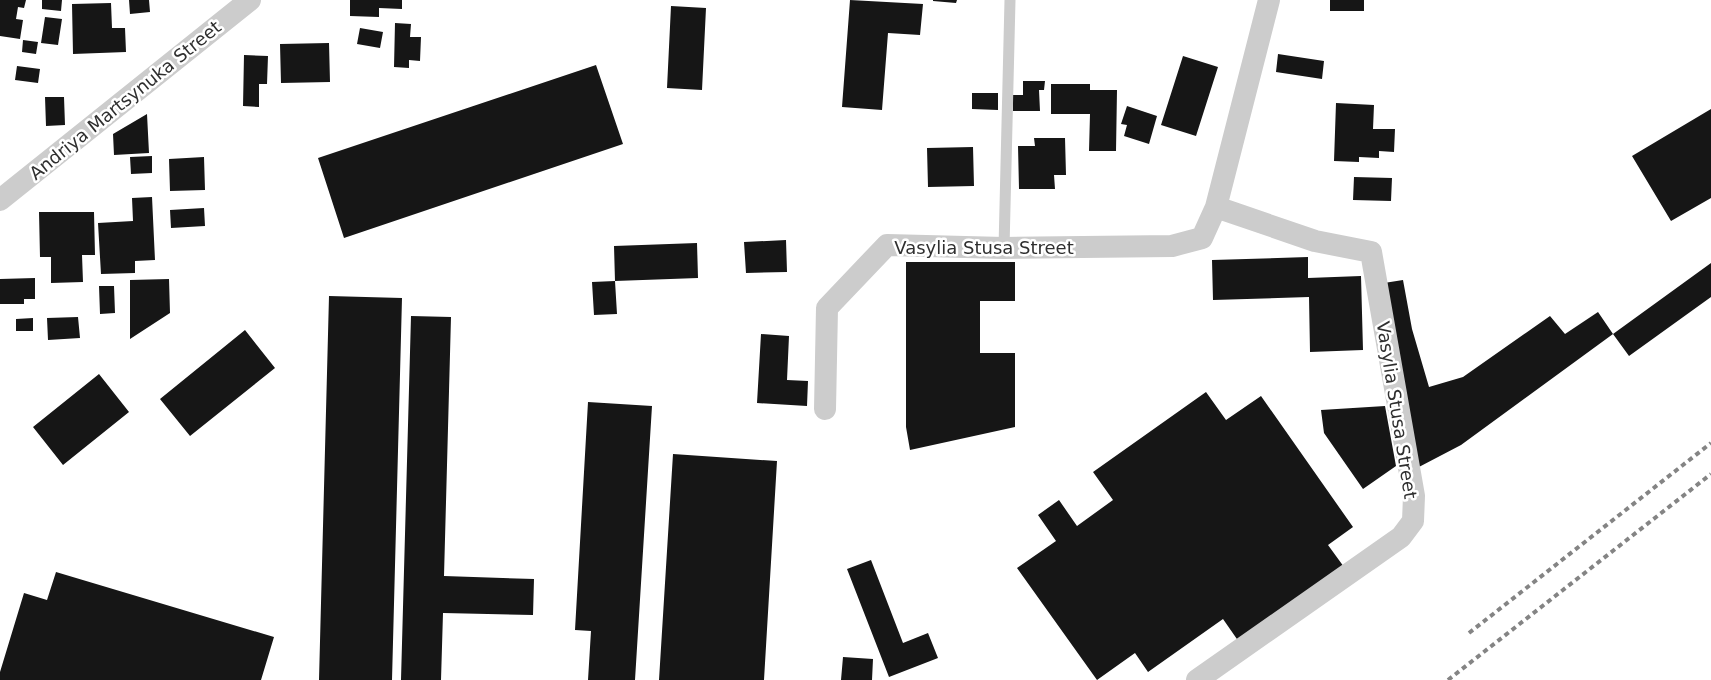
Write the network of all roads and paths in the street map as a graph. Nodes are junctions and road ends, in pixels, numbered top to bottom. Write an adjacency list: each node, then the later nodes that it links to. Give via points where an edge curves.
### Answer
1 (250, 0): 4 (street, Andriya Martsynuka Street)
2 (1010, 0): 6 (lane)
3 (1269, 0): 5 (street, Vasylia Stusa Street)
4 (0, 200)
5 (1216, 207): 6 (street, Vasylia Stusa Street, via 1202,238 1172,246); 8 (street, Vasylia Stusa Street, via 1315,241 1371,252 1414,496 1413,521 1401,537)
6 (1004, 248): 7 (street, Vasylia Stusa Street, via 887,245 827,308)
7 (825, 409)
8 (1197, 680)

